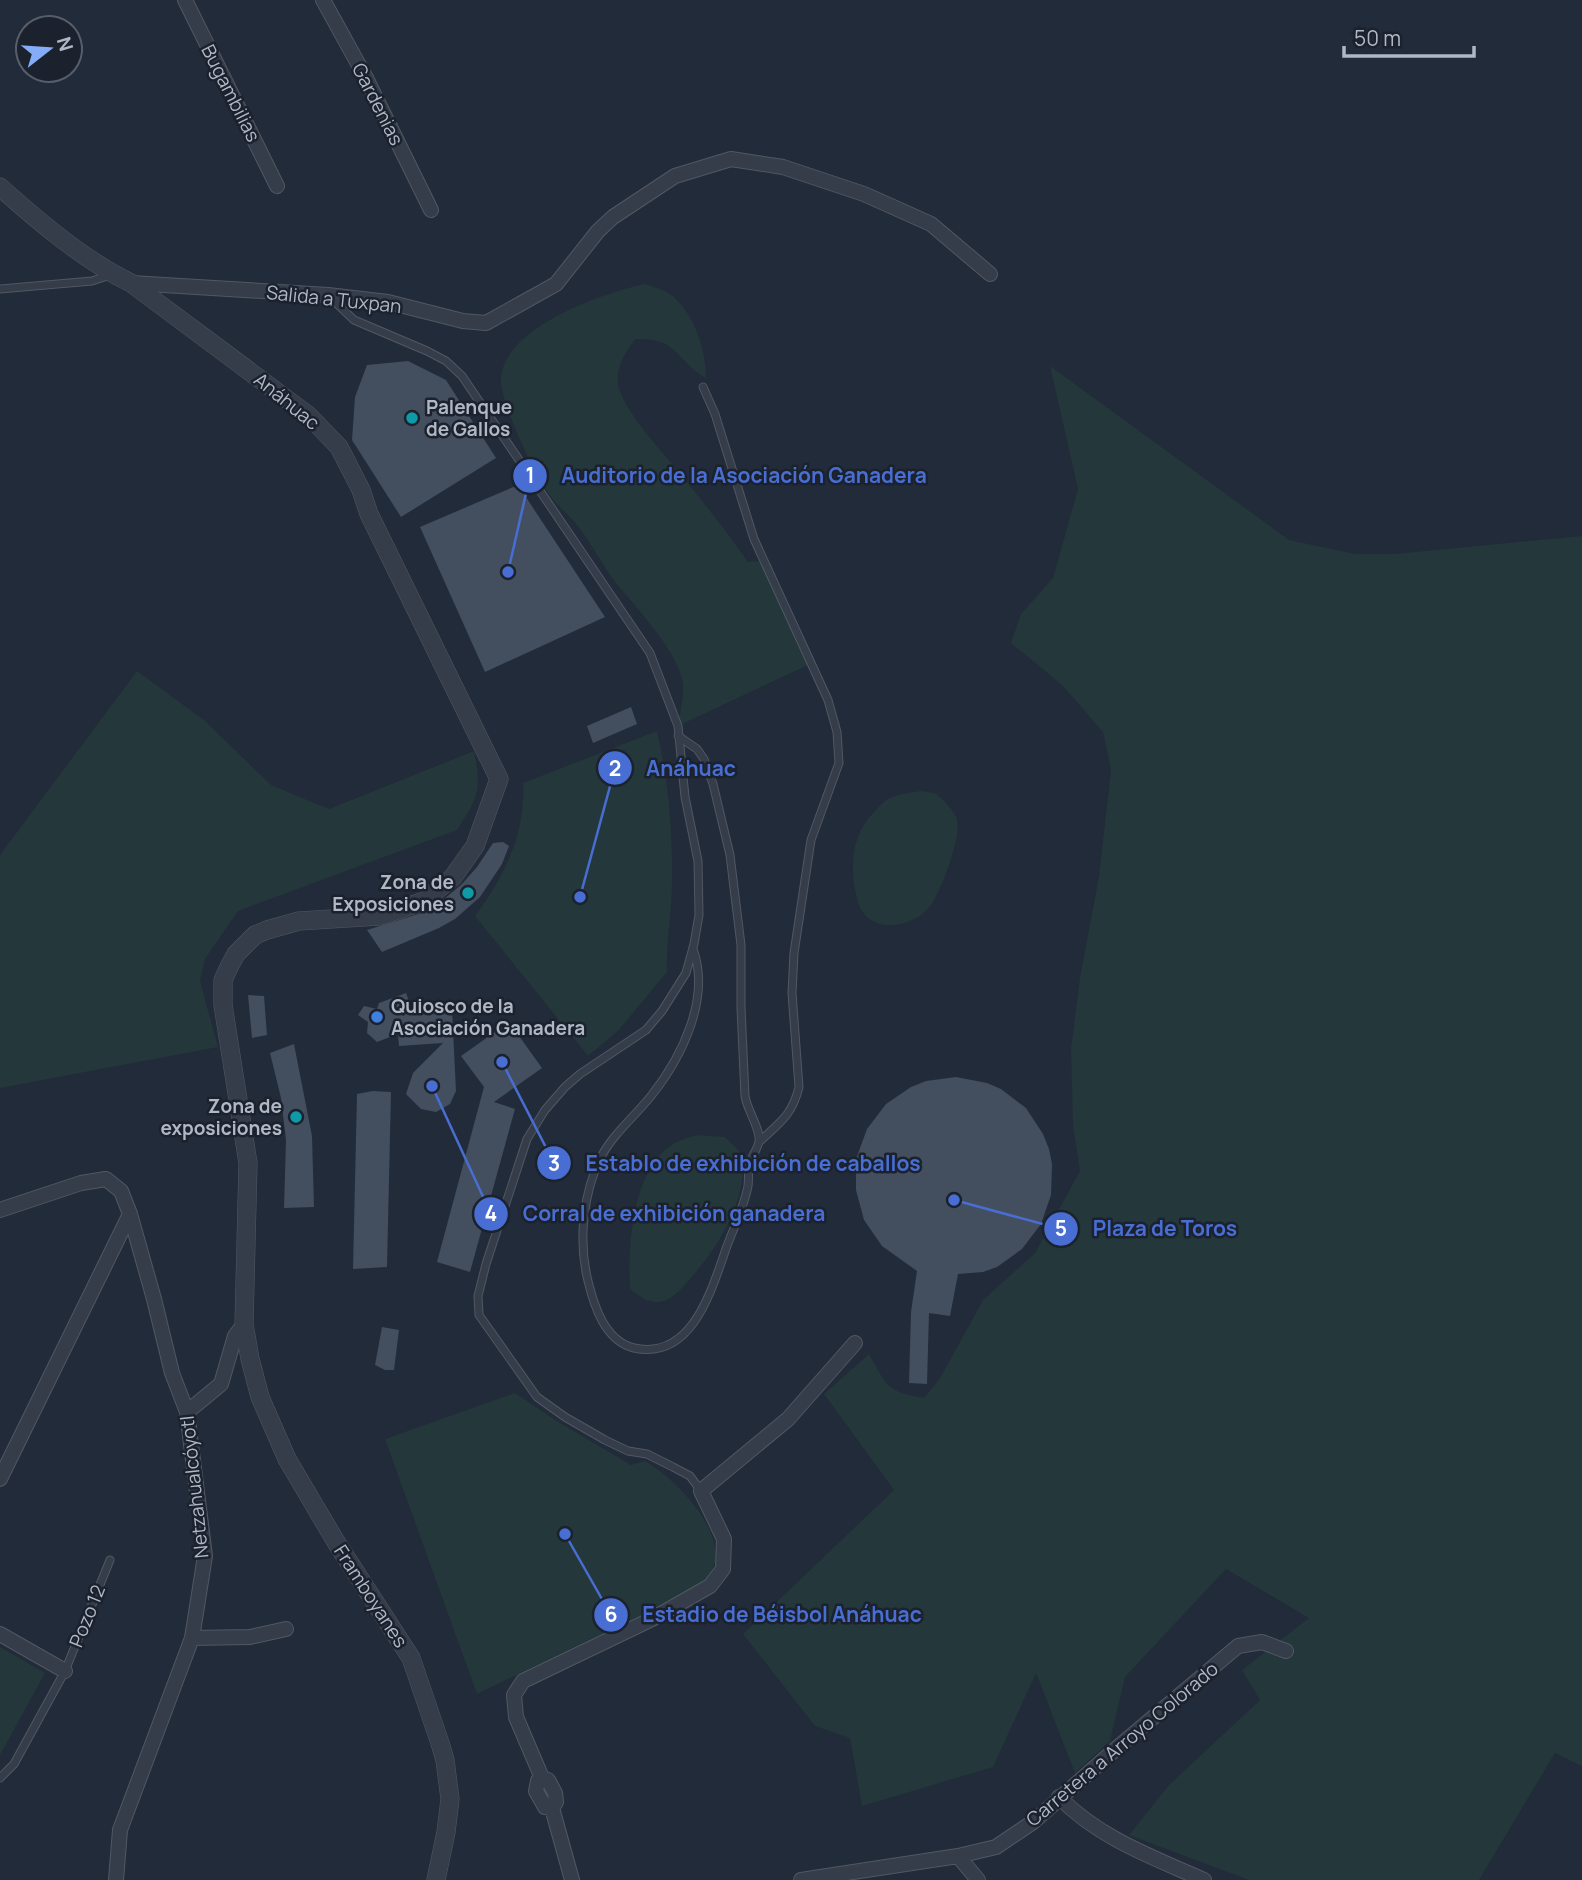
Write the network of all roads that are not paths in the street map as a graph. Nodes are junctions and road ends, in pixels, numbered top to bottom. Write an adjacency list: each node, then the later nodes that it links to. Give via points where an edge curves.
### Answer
1 (185, 0): 3 (street, Bugambilias)
2 (323, 0): 5 (street, Gardenias)
3 (277, 186)
4 (0, 187): 6 (street, Salida a Tuxpan, via 40,223)
5 (431, 210)
6 (112, 274): 8 (street, Salida a Tuxpan); 9 (lane, via 92,281)
7 (990, 274): 10 (street, Salida a Tuxpan, via 931,224 864,194 783,167 730,159 675,176 613,217 555,284 486,323 388,302)
8 (131, 283): 10 (street, Salida a Tuxpan); 17 (street, Anáhuac, via 308,415 339,447 499,779 475,846 453,877 425,901 380,916 299,922 267,930 255,935 229,967 223,980 223,1005 248,1163)
9 (0, 289)
10 (328, 295): 12 (lane, via 355,320 427,351 462,376 650,653)
11 (702, 387): 14 (lane, via 715,414 754,539 828,700 837,732 839,763 811,840 794,953 799,1087 784,1121)
12 (678, 736): 13 (lane, via 698,861 699,915); 14 (lane, via 704,759 730,855 742,957 745,1096)
13 (693, 948): 14 (lane, via 699,991 684,1039 652,1094 600,1160 584,1213 589,1283 602,1320 620,1342 640,1349 675,1343 702,1312 741,1209); 21 (lane, via 678,989 646,1030 580,1074 545,1110 523,1150 478,1296 479,1315 537,1397 605,1440 648,1454 690,1476)
14 (759, 1142)
15 (0, 1210): 16 (street, Netzahualcóyotl, via 106,1179 121,1191)
16 (130, 1214): 19 (street, Netzahualcóyotl, via 172,1373); 20 (street)
17 (244, 1324): 19 (street, via 235,1336 221,1384); 32 (street, Framboyanes, via 260,1397 287,1459 411,1658 427,1702 445,1760 450,1800)
18 (855, 1343): 21 (street, via 788,1419)
19 (187, 1412): 25 (street, Netzahualcóyotl, via 205,1556)
20 (0, 1479)
21 (701, 1491): 33 (street, via 724,1539 723,1569 710,1586 523,1681 514,1695 516,1717 541,1778 548,1780 555,1793 552,1808)
22 (110, 1560): 27 (lane, Pozo 12)
23 (286, 1629): 25 (street, via 250,1637)
24 (0, 1634): 27 (street, Pozo 12)
25 (192, 1637): 31 (street, Netzahualcóyotl, via 120,1830)
26 (1286, 1651): 29 (street, Carretera a Arroyo Colorado, via 1262,1642 1238,1646)
27 (65, 1671): 28 (lane, Pozo 12, via 14,1764)
28 (0, 1778)
29 (1059, 1797): 30 (street, Carretera a Arroyo Colorado, via 996,1847); 36 (street, via 1080,1818 1128,1846)
30 (958, 1856): 34 (street, Carretera a Arroyo Colorado); 35 (street)
31 (116, 1880)
32 (436, 1880)
33 (572, 1880)
34 (801, 1880)
35 (978, 1880)
36 (1203, 1880)

